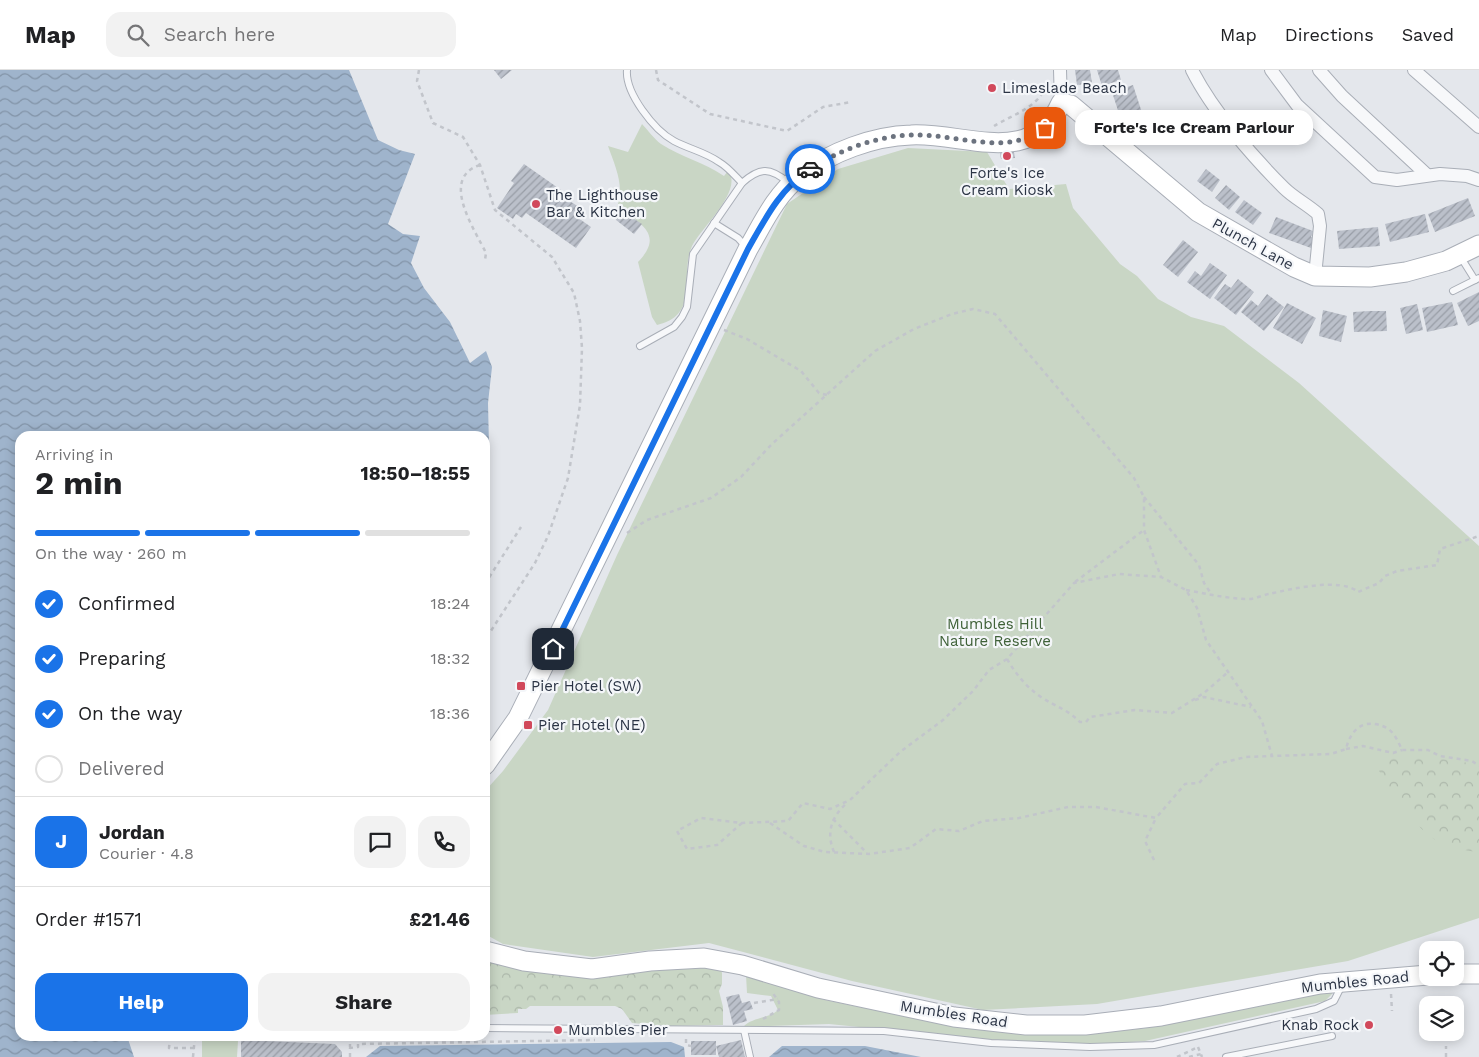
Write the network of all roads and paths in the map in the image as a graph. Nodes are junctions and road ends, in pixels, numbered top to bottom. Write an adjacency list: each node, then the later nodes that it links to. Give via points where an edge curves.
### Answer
1 (420, 70): 14 (path, via 417,81 433,123 463,137)
2 (627, 70): 17 (lane, via 630,92 662,134 722,163)
3 (656, 70): 10 (path, via 658,80 710,114 787,131 823,107)
4 (1060, 70): 11 (street)
5 (1192, 70): 24 (street, via 1202,91 1259,162 1286,190 1318,214 1320,234)
6 (1271, 70): 15 (street, via 1297,106 1376,177 1397,180)
7 (1319, 70): 15 (street, via 1342,96)
8 (1414, 70): 13 (street)
9 (1047, 79): 12 (path, via 1040,99)
10 (851, 102)
11 (1061, 103): 18 (street, via 1052,121 1027,139 1003,143 934,135 899,135 827,159); 24 (street, Plunch Lane, via 1071,105 1198,212 1294,268)
12 (1008, 117)
13 (1479, 127)
14 (480, 165): 23 (path, via 465,173 462,182 463,210 486,254); 40 (path, via 495,210 534,240 565,275 574,293 582,348 580,404 568,478 548,536)
15 (1426, 174): 16 (street, via 1467,176)
16 (1479, 180)
17 (742, 183): 18 (lane, via 752,174 765,170); 19 (lane)
18 (790, 184): 21 (street, via 771,208)
19 (714, 223): 21 (lane, via 738,238); 28 (lane, via 693,254 687,307 682,317 669,330)
20 (1479, 246): 22 (street, Plunch Lane)
21 (748, 249): 27 (street)
22 (1460, 255): 24 (street, Plunch Lane, via 1406,272 1370,277); 25 (lane)
23 (485, 260)
24 (1315, 276)
25 (1477, 279): 26 (lane)
26 (1453, 291)
27 (712, 325): 29 (path, via 747,339 801,371 819,393); 48 (street, via 518,718)
28 (640, 346)
29 (827, 395): 30 (path, via 875,351 914,329 973,309 996,314 1134,478); 33 (path, via 741,477 712,498 646,520)
30 (1144, 497): 32 (path); 39 (path, via 1199,565 1204,583)
31 (521, 527): 35 (path)
32 (1144, 530): 36 (path); 37 (path)
33 (624, 534)
34 (1479, 536): 39 (path, via 1440,549 1437,565 1397,571 1358,592 1351,586 1319,584 1253,599)
35 (490, 576)
36 (1161, 577): 37 (path, via 1119,574); 38 (path)
37 (1074, 583): 41 (path)
38 (1186, 590): 39 (path); 42 (path, via 1198,608 1206,640)
39 (1212, 595)
40 (490, 632)
41 (1007, 659): 43 (path, via 1018,678 1039,696 1069,711 1080,722 1135,710 1172,713); 50 (path, via 989,670 943,720 900,752)
42 (1227, 673): 43 (path); 44 (path)
43 (1189, 701): 44 (path, via 1204,697)
44 (1252, 707): 47 (path, via 1262,721)
45 (1346, 749): 46 (path, via 1363,746 1393,753); 46 (path, via 1349,735 1357,727 1367,724 1387,728); 47 (path, via 1331,754)
46 (1402, 750): 49 (path, via 1428,750)
47 (1272, 756): 51 (path, via 1246,757 1217,764 1199,783 1184,784)
48 (490, 758)
49 (1479, 766)
50 (850, 800): 52 (path); 54 (path, via 830,809 802,802 788,821)
51 (1156, 818): 56 (path, via 1096,807 1068,808 983,821 960,831 936,829 910,848); 57 (path, via 1145,841)
52 (833, 819): 55 (path, via 829,840); 56 (path)
53 (742, 823): 53 (path, via 701,818 677,832 686,849 717,845); 54 (path)
54 (769, 823): 55 (path, via 804,846)
55 (834, 852): 56 (path)
56 (868, 854)
57 (1154, 860)
58 (490, 952): 62 (street, Mumbles Road, via 524,961 592,969 704,958 742,965 818,988 944,1015 1026,1025 1085,1025 1161,1016 1292,988)
59 (1464, 974): 60 (street)
60 (1479, 974)
61 (1419, 976): 62 (street, Mumbles Road)
62 (1343, 981): 67 (lane, via 1334,1001 1316,1009 1154,1045 1027,1046 884,1030)
63 (754, 1004): 64 (path, via 778,999 779,1010)
64 (770, 1016)
65 (490, 1028): 66 (lane)
66 (686, 1030): 67 (lane); 70 (path)
67 (744, 1030): 82 (lane)
68 (1332, 1036): 85 (lane)
69 (676, 1039): 70 (path)
70 (686, 1039): 75 (path, via 686,1046)
71 (597, 1040): 78 (path, via 380,1043 358,1044 358,1047)
72 (170, 1041): 77 (path, via 169,1048)
73 (195, 1041): 77 (path)
74 (350, 1041): 78 (path)
75 (691, 1046)
76 (1446, 1046): 86 (path)
77 (194, 1048): 80 (path)
78 (350, 1048): 81 (path)
79 (1201, 1056): 83 (path, via 1198,1048); 84 (path)
80 (194, 1057)
81 (350, 1057)
82 (750, 1057)
83 (1177, 1057)
84 (1190, 1057)
85 (1226, 1057)
86 (1446, 1057)

